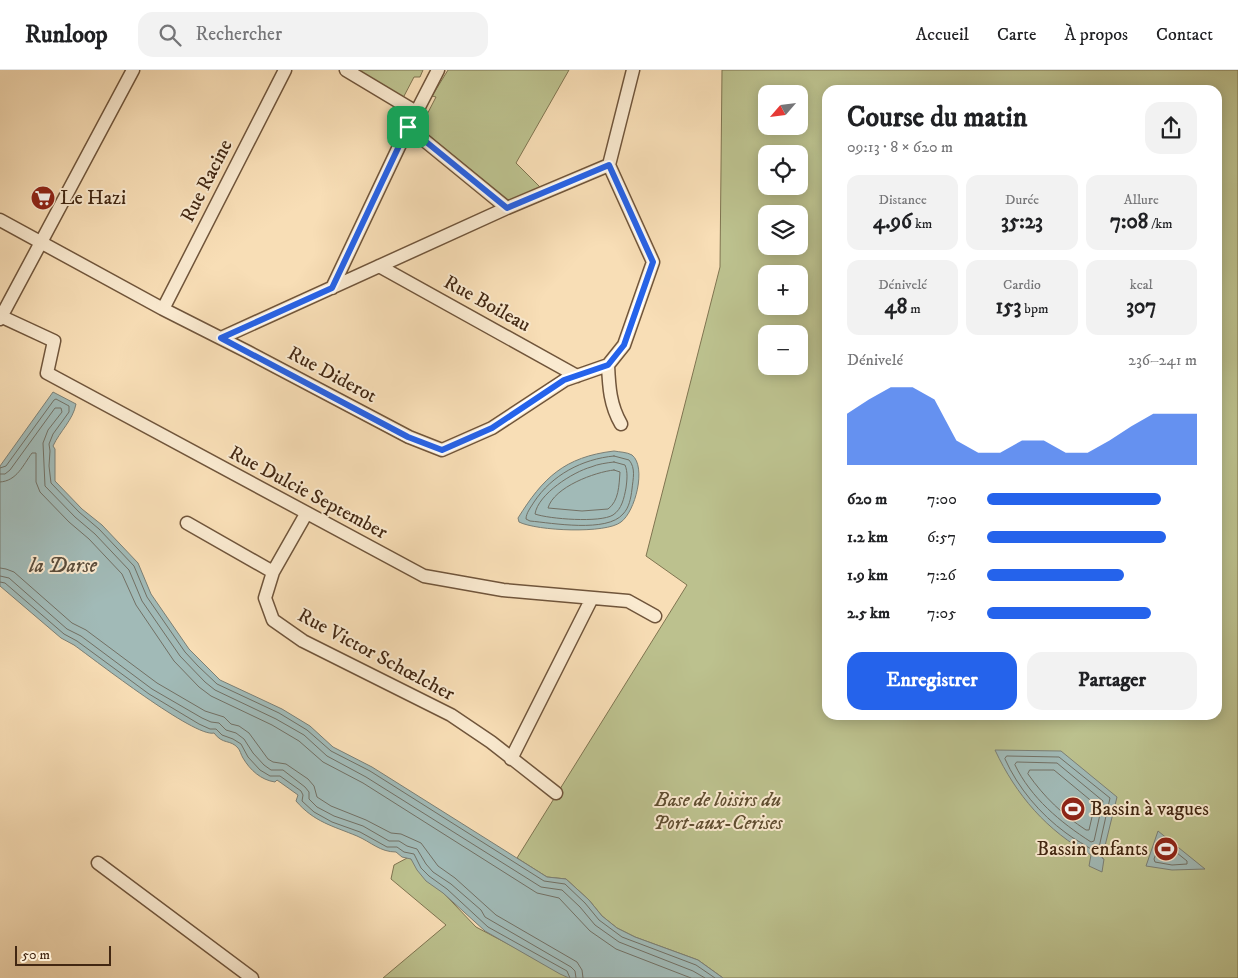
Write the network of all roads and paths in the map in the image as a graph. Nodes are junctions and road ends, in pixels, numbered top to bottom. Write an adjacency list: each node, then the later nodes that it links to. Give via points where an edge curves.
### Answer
1 (133, 70): 11 (street)
2 (285, 70): 14 (street, Rue Racine)
3 (346, 70): 6 (street)
4 (438, 70): 6 (street)
5 (633, 70): 8 (street)
6 (416, 112): 7 (street)
7 (408, 127): 9 (street); 13 (street)
8 (609, 165): 9 (street); 17 (street, via 653,262 624,345)
9 (507, 208): 12 (street)
10 (0, 220): 11 (street, Rue Diderot)
11 (42, 242): 14 (street, Rue Diderot); 15 (street)
12 (379, 266): 13 (street); 18 (street, Rue Boileau)
13 (332, 288): 16 (street)
14 (163, 309): 16 (street, Rue Diderot)
15 (0, 317): 20 (street, Rue Dulcie September, via 54,341 47,373)
16 (221, 338): 18 (street, Rue Diderot, via 408,437 442,450 492,428 564,380)
17 (608, 365): 18 (street, Rue Diderot); 19 (street, via 609,396 613,412)
18 (577, 376)
19 (621, 424)
20 (306, 514): 22 (street, Rue Victor Schœlcher); 23 (street, Rue Dulcie September, via 424,576 503,590)
21 (187, 523): 22 (street)
22 (274, 572): 25 (street, Rue Victor Schœlcher, via 265,598 273,620 303,641 451,715)
23 (592, 598): 24 (street, Rue Dulcie September, via 628,601); 25 (street)
24 (655, 616)
25 (511, 759): 26 (street, Rue Victor Schœlcher)
26 (556, 793)
27 (98, 863): 28 (street)
28 (252, 978)

